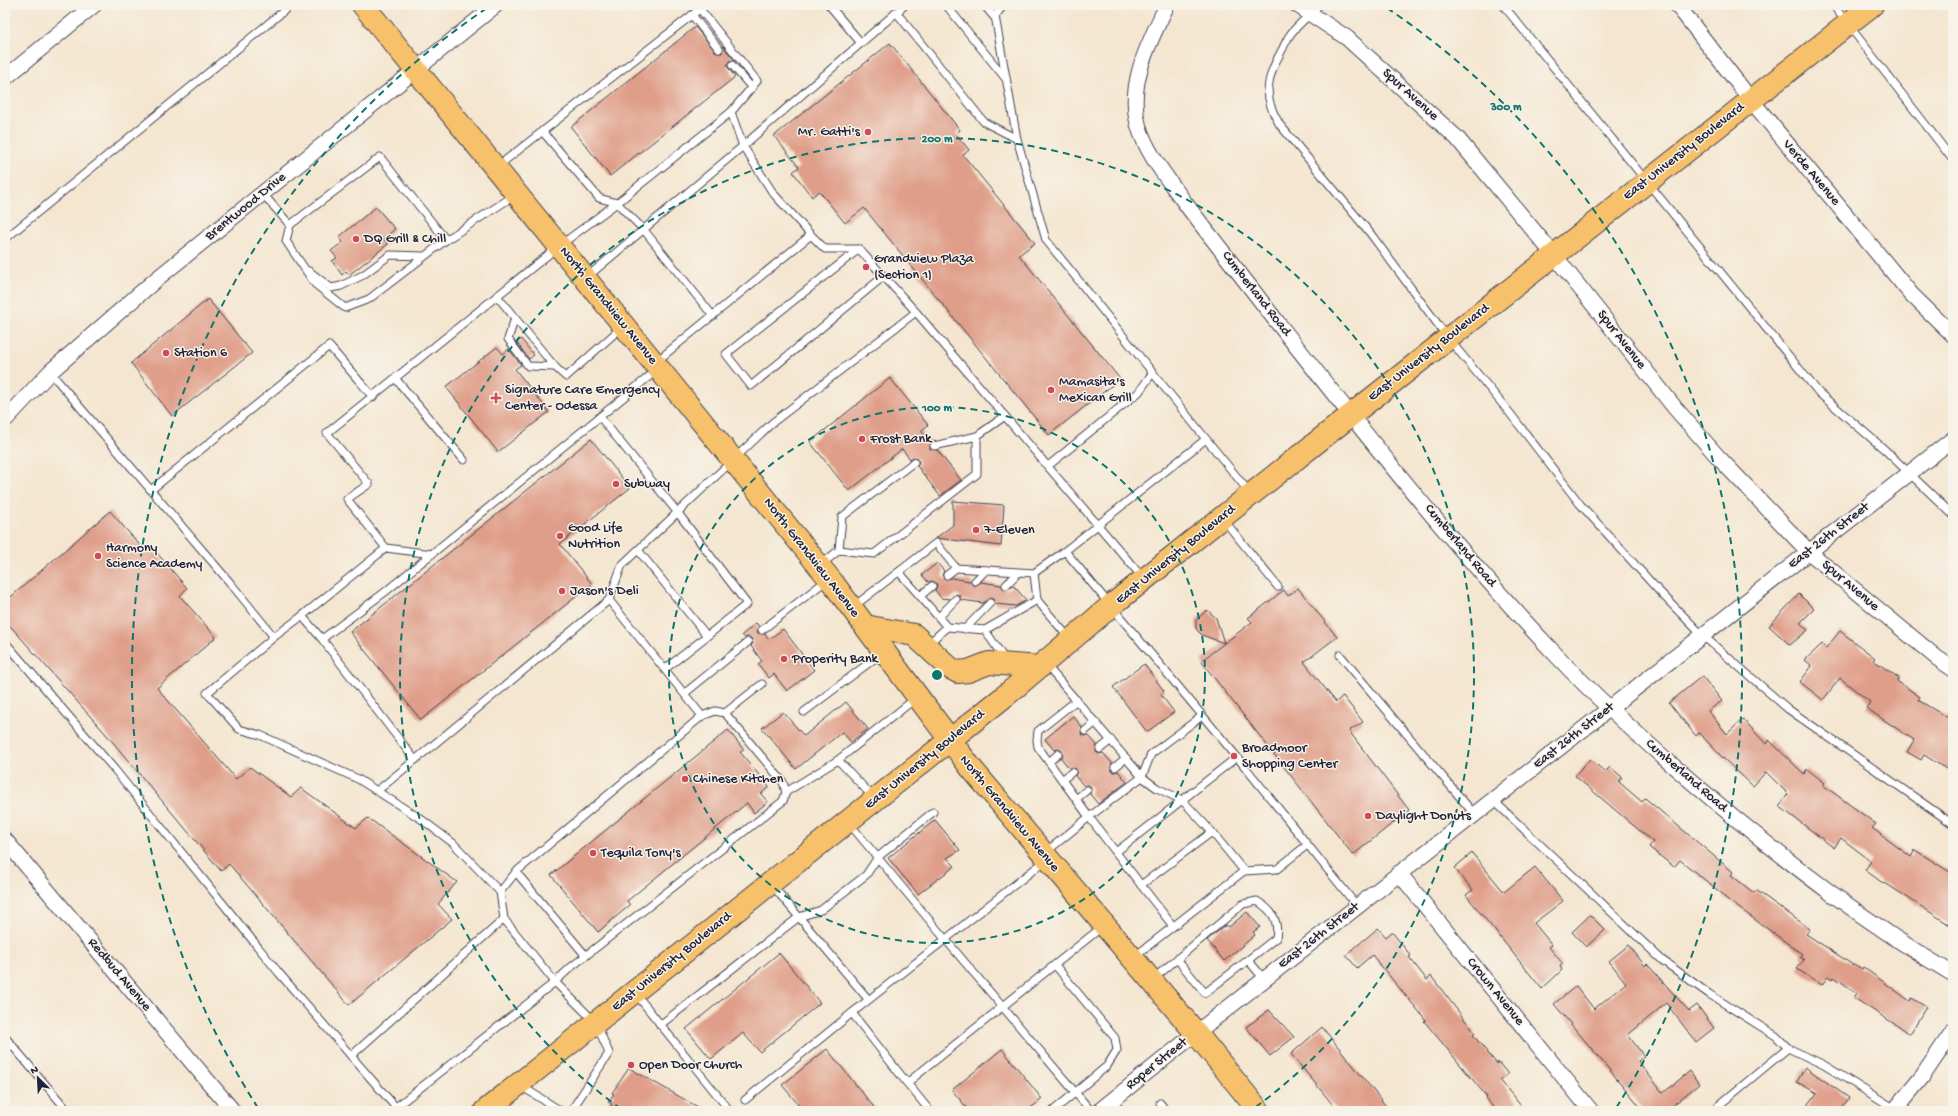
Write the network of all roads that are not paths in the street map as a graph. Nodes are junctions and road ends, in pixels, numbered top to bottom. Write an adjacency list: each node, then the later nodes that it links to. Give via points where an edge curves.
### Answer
1 (94, 5): 26 (street)
2 (291, 5): 43 (lane)
3 (363, 5): 25 (main road, North Grandview Avenue)
4 (496, 5): 25 (street, Brentwood Drive)
5 (829, 5): 22 (lane)
6 (905, 5): 18 (lane)
7 (946, 5): 27 (lane)
8 (984, 5): 20 (lane)
9 (1004, 5): 20 (lane)
10 (1166, 5): 65 (street, Cumberland Road, via 1137,82 1136,112 1145,141 1160,168 1203,227)
11 (1297, 5): 17 (street, Spur Avenue)
12 (1503, 5): 36 (lane)
13 (1677, 5): 29 (street, Verde Avenue)
14 (1832, 5): 21 (lane)
15 (1872, 5): 21 (main road, East University Boulevard)
16 (702, 7): 19 (lane); 28 (lane, via 757,81)
17 (1315, 9): 47 (street, Spur Avenue, via 1457,138); 58 (lane, via 1292,32 1272,70 1267,94 1271,111 1370,233)
18 (896, 12): 22 (lane); 32 (lane, via 984,122)
19 (692, 15): 23 (lane); 31 (lane)
20 (995, 16): 27 (lane)
21 (1848, 24): 29 (main road, East University Boulevard); 34 (lane)
22 (861, 43): 33 (lane)
23 (719, 49)
24 (732, 65): 28 (lane)
25 (416, 70): 35 (main road, North Grandview Avenue); 37 (street, Brentwood Drive)
26 (5, 78)
27 (1008, 81): 32 (lane)
28 (752, 88): 30 (lane)
29 (1751, 100): 36 (main road, East University Boulevard); 57 (street, Verde Avenue, via 1911,294)
30 (731, 112): 33 (lane); 39 (lane)
31 (542, 131): 35 (lane); 39 (lane, via 599,198)
32 (1017, 139): 62 (lane, via 1046,240)
33 (743, 146): 41 (lane); 42 (lane, via 773,193)
34 (1953, 160)
35 (496, 167): 38 (main road, North Grandview Avenue)
36 (1647, 181): 47 (main road, East University Boulevard); 77 (lane, via 1819,393)
37 (263, 194): 40 (lane); 61 (street, Brentwood Drive, via 159,277)
38 (517, 194): 44 (lane); 45 (main road, North Grandview Avenue)
39 (617, 203): 41 (lane); 45 (lane)
40 (290, 225): 44 (lane, via 380,157); 49 (lane, via 286,241)
41 (644, 230): 51 (lane); 54 (lane)
42 (811, 235): 46 (lane, via 825,249); 54 (lane)
43 (5, 239)
44 (446, 240): 48 (lane)
45 (559, 246): 51 (main road, North Grandview Avenue); 52 (lane)
46 (859, 249): 50 (lane); 50 (lane, via 726,354 751,386)
47 (1554, 255): 58 (main road, East University Boulevard); 88 (street, Spur Avenue, via 1674,408)
48 (424, 256): 49 (lane, via 390,255 363,275 331,288); 49 (lane, via 369,299 344,308 315,284)
49 (302, 266)
50 (884, 276): 53 (lane)
51 (585, 278): 56 (main road, North Grandview Avenue)
52 (497, 296): 55 (lane); 63 (lane)
53 (916, 312): 66 (lane); 74 (lane, via 772,422)
54 (713, 316): 59 (lane)
55 (515, 318): 60 (lane); 60 (lane, via 508,339 528,366)
56 (624, 326): 59 (main road, North Grandview Avenue); 60 (lane, via 566,377)
57 (1953, 335)
58 (1448, 338): 65 (main road, East University Boulevard); 116 (lane, via 1580,504)
59 (657, 366): 67 (lane); 74 (main road, North Grandview Avenue)
60 (555, 367)
61 (50, 372): 68 (street, Brentwood Drive); 78 (lane)
62 (1153, 372): 70 (lane); 76 (lane, via 1139,392)
63 (396, 378): 64 (lane); 73 (lane)
64 (372, 397): 78 (lane, via 330,346); 84 (lane, via 327,433 369,484 347,500)
65 (1350, 415): 79 (main road, East University Boulevard); 134 (street, Cumberland Road, via 1486,579)
66 (1005, 416): 69 (lane); 76 (lane)
67 (600, 417): 80 (lane); 89 (lane)
68 (5, 420)
69 (977, 436): 72 (lane); 86 (lane, via 977,474 874,554)
70 (1206, 438): 79 (lane); 83 (lane)
71 (1953, 439): 77 (street, East 26th Street)
72 (934, 446)
73 (464, 460)
74 (734, 461): 80 (lane); 92 (main road, North Grandview Avenue)
75 (914, 462): 86 (lane, via 842,517)
76 (1048, 466): 83 (lane)
77 (1909, 473): 81 (lane); 88 (street, East 26th Street)
78 (151, 490): 118 (lane)
79 (1251, 494): 82 (main road, East University Boulevard)
80 (678, 513): 85 (lane); 117 (lane, via 747,604)
81 (1953, 515)
82 (1222, 517): 97 (main road, East University Boulevard); 101 (lane)
83 (1097, 524): 87 (lane); 97 (lane)
84 (386, 548): 89 (lane); 109 (lane)
85 (638, 550): 104 (lane, via 622,566); 117 (lane)
86 (839, 550): 92 (lane)
87 (1065, 551): 95 (lane); 107 (lane)
88 (1809, 552): 116 (street, East 26th Street); 129 (street, Spur Avenue)
89 (432, 554): 119 (lane)
90 (956, 568): 91 (lane); 93 (lane, via 936,543); 96 (lane)
91 (986, 570): 94 (lane); 98 (lane)
92 (824, 572): 108 (main road, North Grandview Avenue); 114 (lane)
93 (899, 572): 102 (lane); 108 (lane)
94 (1018, 573): 95 (lane); 99 (lane)
95 (1034, 573): 105 (lane)
96 (947, 575)
97 (1145, 579): 107 (main road, East University Boulevard)
98 (975, 581)
99 (1006, 585)
100 (932, 586): 102 (lane)
101 (1278, 587)
102 (920, 596): 110 (lane)
103 (956, 599): 110 (lane)
104 (609, 600): 128 (lane); 147 (lane)
105 (1037, 600): 115 (lane); 120 (lane)
106 (990, 603): 113 (lane)
107 (1112, 606): 120 (main road, East University Boulevard); 138 (lane)
108 (852, 608): 111 (main road, North Grandview Avenue)
109 (302, 616): 118 (lane); 119 (lane)
110 (939, 617): 112 (lane)
111 (865, 626): 123 (main road, via 914,635); 124 (main road, North Grandview Avenue)
112 (947, 627): 113 (lane); 123 (lane)
113 (965, 629): 115 (lane)
114 (762, 630)
115 (985, 630): 126 (lane)
116 (1702, 635): 134 (street, East 26th Street); 165 (lane, via 1788,709)
117 (707, 636): 128 (lane)
118 (274, 637): 155 (lane, via 206,693 239,729 260,735 358,779)
119 (322, 639): 147 (lane)
120 (1071, 640): 127 (main road, East University Boulevard)
121 (5, 642): 203 (lane, via 114,770 279,973)
122 (748, 642): 131 (lane)
123 (925, 646): 126 (main road, via 958,672 989,663)
124 (884, 652): 132 (main road, North Grandview Avenue); 135 (lane)
125 (1340, 655): 162 (lane)
126 (1009, 665): 127 (main road)
127 (1042, 665): 133 (lane); 142 (main road, East University Boulevard)
128 (665, 669): 131 (lane)
129 (1953, 670)
130 (762, 684): 136 (lane)
131 (685, 693): 137 (lane)
132 (917, 697): 142 (main road, North Grandview Avenue); 148 (lane)
133 (1077, 700): 139 (lane); 149 (lane, via 1038,731 1038,747)
134 (1609, 708): 160 (street, East 26th Street); 189 (street, Cumberland Road, via 1676,769 1766,844 1871,922)
135 (804, 712)
136 (725, 713): 137 (lane, via 715,711); 156 (lane, via 782,782)
137 (702, 716): 172 (lane)
138 (1202, 716): 145 (lane); 152 (lane, via 1151,754)
139 (1096, 722): 140 (lane); 141 (lane)
140 (1085, 731)
141 (1111, 740): 143 (lane); 146 (lane)
142 (949, 741): 157 (main road, East University Boulevard); 171 (main road, North Grandview Avenue)
143 (1100, 749)
144 (1058, 754): 149 (lane)
145 (1237, 757): 159 (lane); 168 (lane)
146 (1126, 758): 150 (lane); 152 (lane)
147 (415, 760): 155 (lane)
148 (838, 760): 156 (lane); 157 (lane)
149 (1048, 762): 153 (lane)
150 (1115, 767)
151 (1072, 772): 153 (lane)
152 (1142, 777): 159 (lane, via 1157,788); 163 (lane)
153 (1062, 780): 158 (lane)
154 (1087, 790): 158 (lane)
155 (377, 791): 177 (lane, via 453,843)
156 (786, 792): 184 (lane, via 783,801)
157 (876, 799): 164 (main road, East University Boulevard)
158 (1076, 799): 163 (lane)
159 (1182, 800): 166 (lane); 169 (lane)
160 (1493, 800): 162 (street, East 26th Street); 202 (lane, via 1662,960 1709,994 1776,1036)
161 (934, 812): 170 (lane)
162 (1475, 815): 174 (street, East 26th Street)
163 (1089, 817): 169 (lane); 171 (lane)
164 (848, 821): 170 (lane); 175 (main road, East University Boulevard)
165 (1953, 824)
166 (1212, 832): 173 (lane); 176 (lane)
167 (5, 840): 212 (street, Redbud Avenue)
168 (1307, 845): 173 (lane, via 1278,869); 178 (lane)
169 (1116, 852): 176 (lane)
170 (878, 857): 179 (lane, via 866,875 821,910); 183 (lane)
171 (1045, 857): 181 (main road, North Grandview Avenue); 183 (lane)
172 (516, 872): 177 (lane); 184 (lane)
173 (1244, 872): 182 (lane)
174 (1399, 873): 178 (street, East 26th Street); 223 (street, Crown Avenue)
175 (771, 883): 179 (lane); 193 (main road, East University Boulevard)
176 (1141, 885): 182 (lane)
177 (500, 892): 180 (lane)
178 (1357, 906): 190 (street, East 26th Street)
179 (799, 917): 194 (lane); 198 (lane)
180 (504, 919): 192 (lane); 203 (lane)
181 (1104, 926): 185 (main road, North Grandview Avenue); 188 (lane)
182 (1173, 926): 185 (lane)
183 (945, 940): 194 (lane); 195 (lane)
184 (586, 956): 192 (lane)
185 (1132, 958): 191 (main road, North Grandview Avenue)
186 (1177, 959): 187 (lane, via 1205,993); 187 (lane, via 1244,904 1257,901 1269,908 1278,929 1276,938); 191 (lane)
187 (1248, 960): 190 (lane)
188 (1054, 965): 195 (lane); 206 (lane, via 1115,1038 1117,1050 1107,1066)
189 (1953, 974)
190 (1264, 979): 200 (street, East 26th Street)
191 (1151, 981): 200 (main road, North Grandview Avenue)
192 (555, 982): 197 (lane); 209 (lane)
193 (634, 992): 197 (main road, East University Boulevard); 198 (lane)
194 (868, 999): 196 (lane)
195 (1003, 1007): 204 (lane); 206 (lane)
196 (852, 1012): 204 (lane); 207 (lane)
197 (596, 1023): 205 (main road, East University Boulevard); 215 (lane, via 609,1053)
198 (660, 1024): 216 (lane)
199 (1953, 1031): 210 (street)
200 (1196, 1033): 220 (street, Roper Street); 222 (main road, North Grandview Avenue)
201 (5, 1037): 211 (lane)
202 (1788, 1048): 210 (lane, via 1824,1065); 224 (lane)
203 (351, 1056): 209 (lane)
204 (907, 1083): 217 (lane)
205 (518, 1084): 213 (main road, East University Boulevard); 214 (lane)
206 (1075, 1093): 218 (lane); 219 (lane)
207 (745, 1100)
208 (1160, 1104): 221 (lane)
209 (398, 1109)
210 (1896, 1110)
211 (68, 1111)
212 (233, 1111)
213 (485, 1111)
214 (561, 1111)
215 (571, 1111)
216 (730, 1111)
217 (930, 1111)
218 (1053, 1111)
219 (1091, 1111)
220 (1099, 1111)
221 (1166, 1111)
222 (1259, 1111)
223 (1592, 1111)
224 (1712, 1111)

